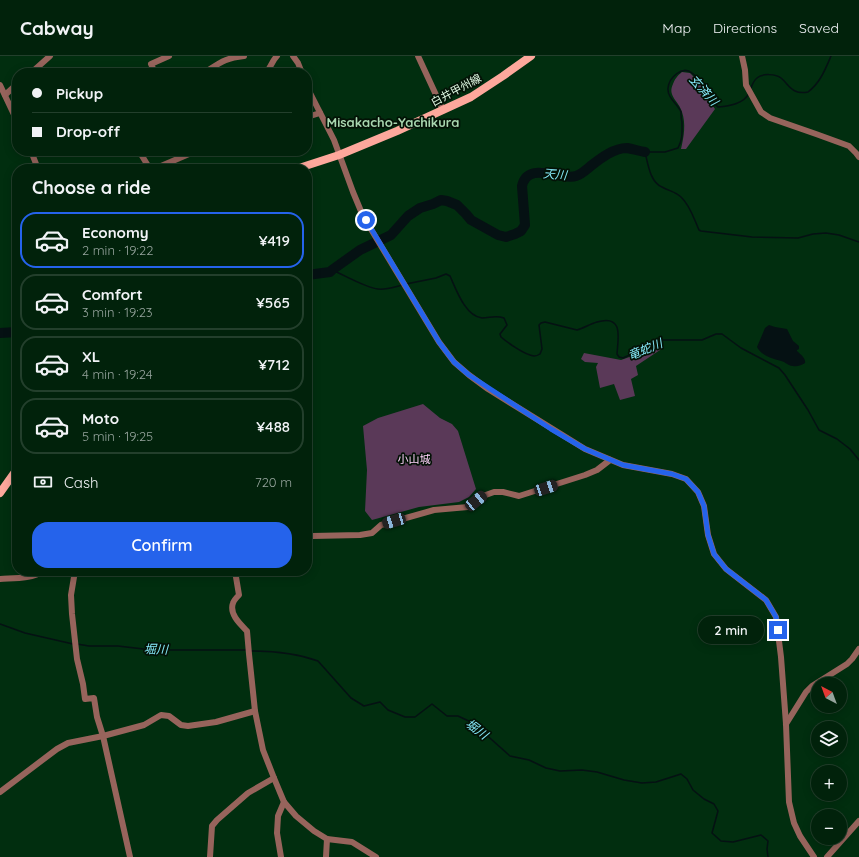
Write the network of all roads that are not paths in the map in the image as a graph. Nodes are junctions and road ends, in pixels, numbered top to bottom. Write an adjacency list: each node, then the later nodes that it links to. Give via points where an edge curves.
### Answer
1 (50, 56): 9 (street)
2 (169, 56): 10 (street, via 151,64)
3 (244, 56): 11 (street, via 225,59)
4 (277, 56): 12 (street)
5 (293, 56): 13 (street)
6 (418, 56): 19 (street)
7 (531, 56): 19 (main road, 白井甲州線, via 471,97)
8 (742, 56): 24 (street, via 746,70 746,85 761,112 770,118 849,146)
9 (37, 68)
10 (153, 68)
11 (212, 68)
12 (270, 68)
13 (300, 68)
14 (0, 85): 16 (street)
15 (12, 89): 16 (street)
16 (5, 95): 18 (street)
17 (312, 97): 20 (street)
18 (12, 110)
19 (443, 110): 22 (main road, 白井甲州線)
20 (320, 113): 21 (street); 22 (street)
21 (312, 115)
22 (339, 155): 26 (main road, 白井甲州線); 27 (street, via 352,192 364,216 454,362 500,396 578,445)
23 (184, 156): 25 (street)
24 (859, 157)
25 (165, 164)
26 (311, 164)
27 (610, 460): 30 (street, via 585,475 519,496 494,492 483,496 468,507 434,510 381,525 372,533); 37 (street, via 686,479 698,492 704,506 714,554 726,569 766,600 776,617)
28 (12, 476): 29 (main road)
29 (0, 493)
30 (312, 536)
31 (32, 576): 34 (street)
32 (74, 576): 38 (street, via 71,595 85,699 94,698)
33 (236, 576): 36 (street, via 239,595 233,602 232,611 247,631)
34 (0, 579)
35 (859, 649): 37 (street, via 846,664 806,692)
36 (255, 711): 38 (street, via 216,722 188,726 181,725 170,716 161,715 144,725); 39 (street, via 263,750)
37 (786, 724): 50 (street, via 789,802 794,823)
38 (103, 736): 40 (street, via 68,743); 45 (street)
39 (274, 778): 41 (street); 46 (street, via 248,794 212,826)
40 (0, 792)
41 (284, 802): 43 (street, via 296,816); 47 (street, via 278,816 277,833)
42 (859, 822): 44 (street)
43 (327, 839): 48 (street); 49 (street, via 352,842)
44 (830, 856)
45 (130, 857)
46 (210, 857)
47 (281, 857)
48 (326, 857)
49 (376, 857)
50 (814, 857)

